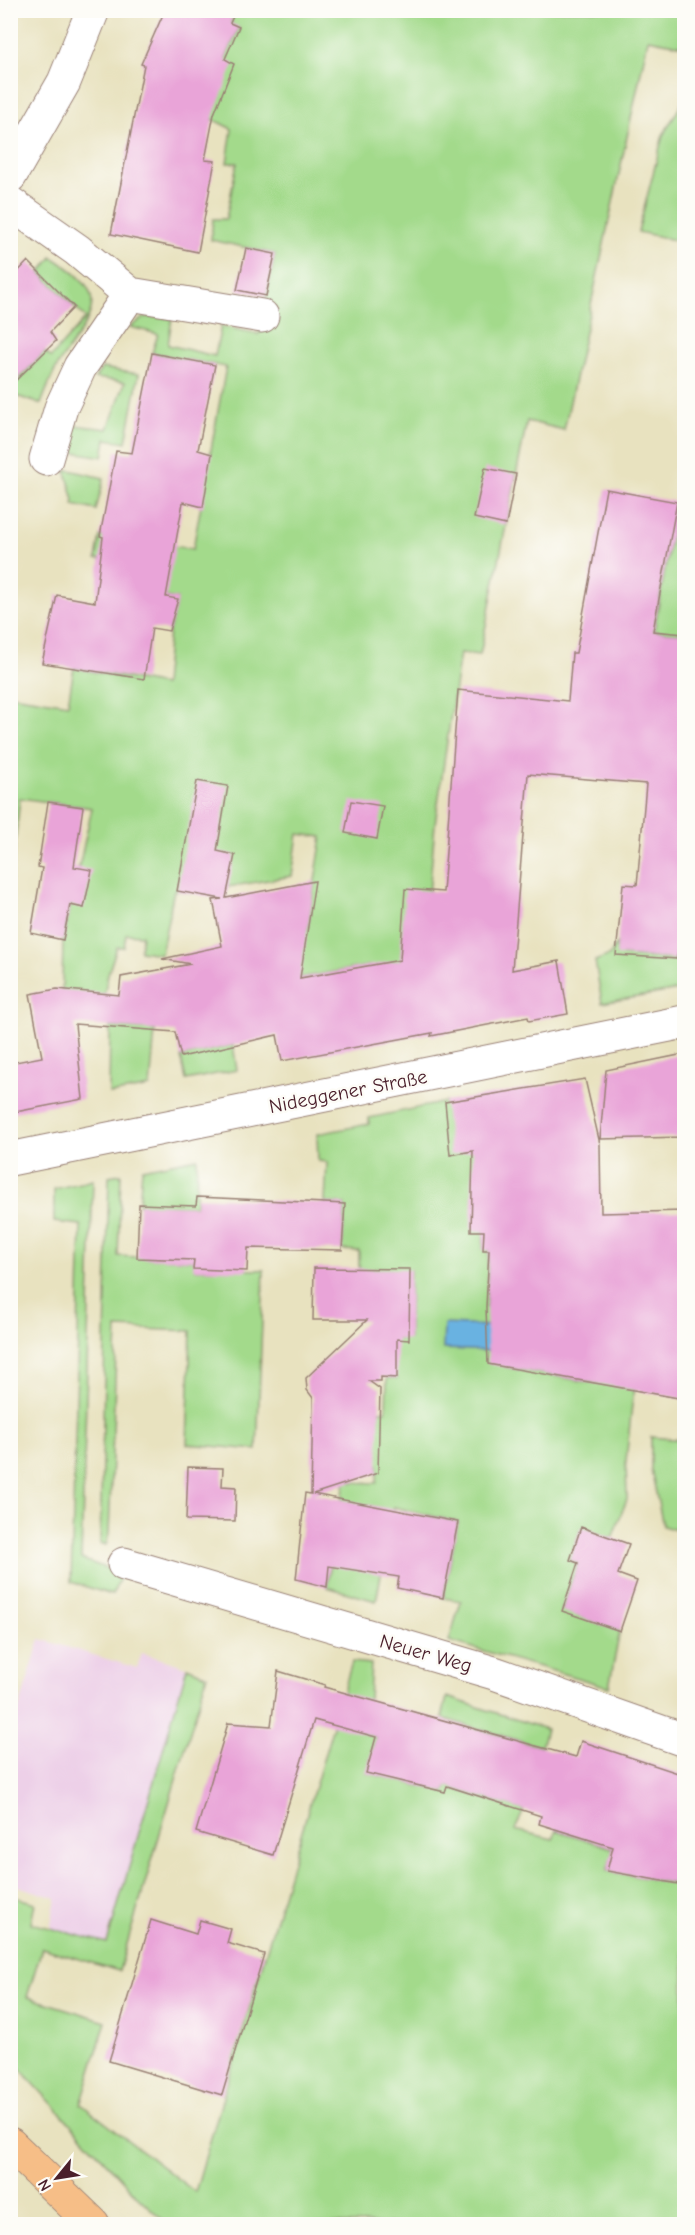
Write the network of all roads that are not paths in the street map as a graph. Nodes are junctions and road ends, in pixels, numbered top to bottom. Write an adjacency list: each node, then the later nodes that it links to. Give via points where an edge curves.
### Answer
1 (93, 10): 2 (street, via 64,82)
2 (10, 176)
3 (10, 203): 4 (street, via 77,250)
4 (130, 294): 5 (street); 6 (street, via 80,367 61,408)
5 (262, 316)
6 (46, 459)
7 (684, 1022): 8 (street, Nideggener Straße)
8 (10, 1159)
9 (124, 1564): 10 (street, Neuer Weg, via 494,1673)
10 (684, 1740)
11 (10, 2144): 12 (main road)
12 (93, 2224)

